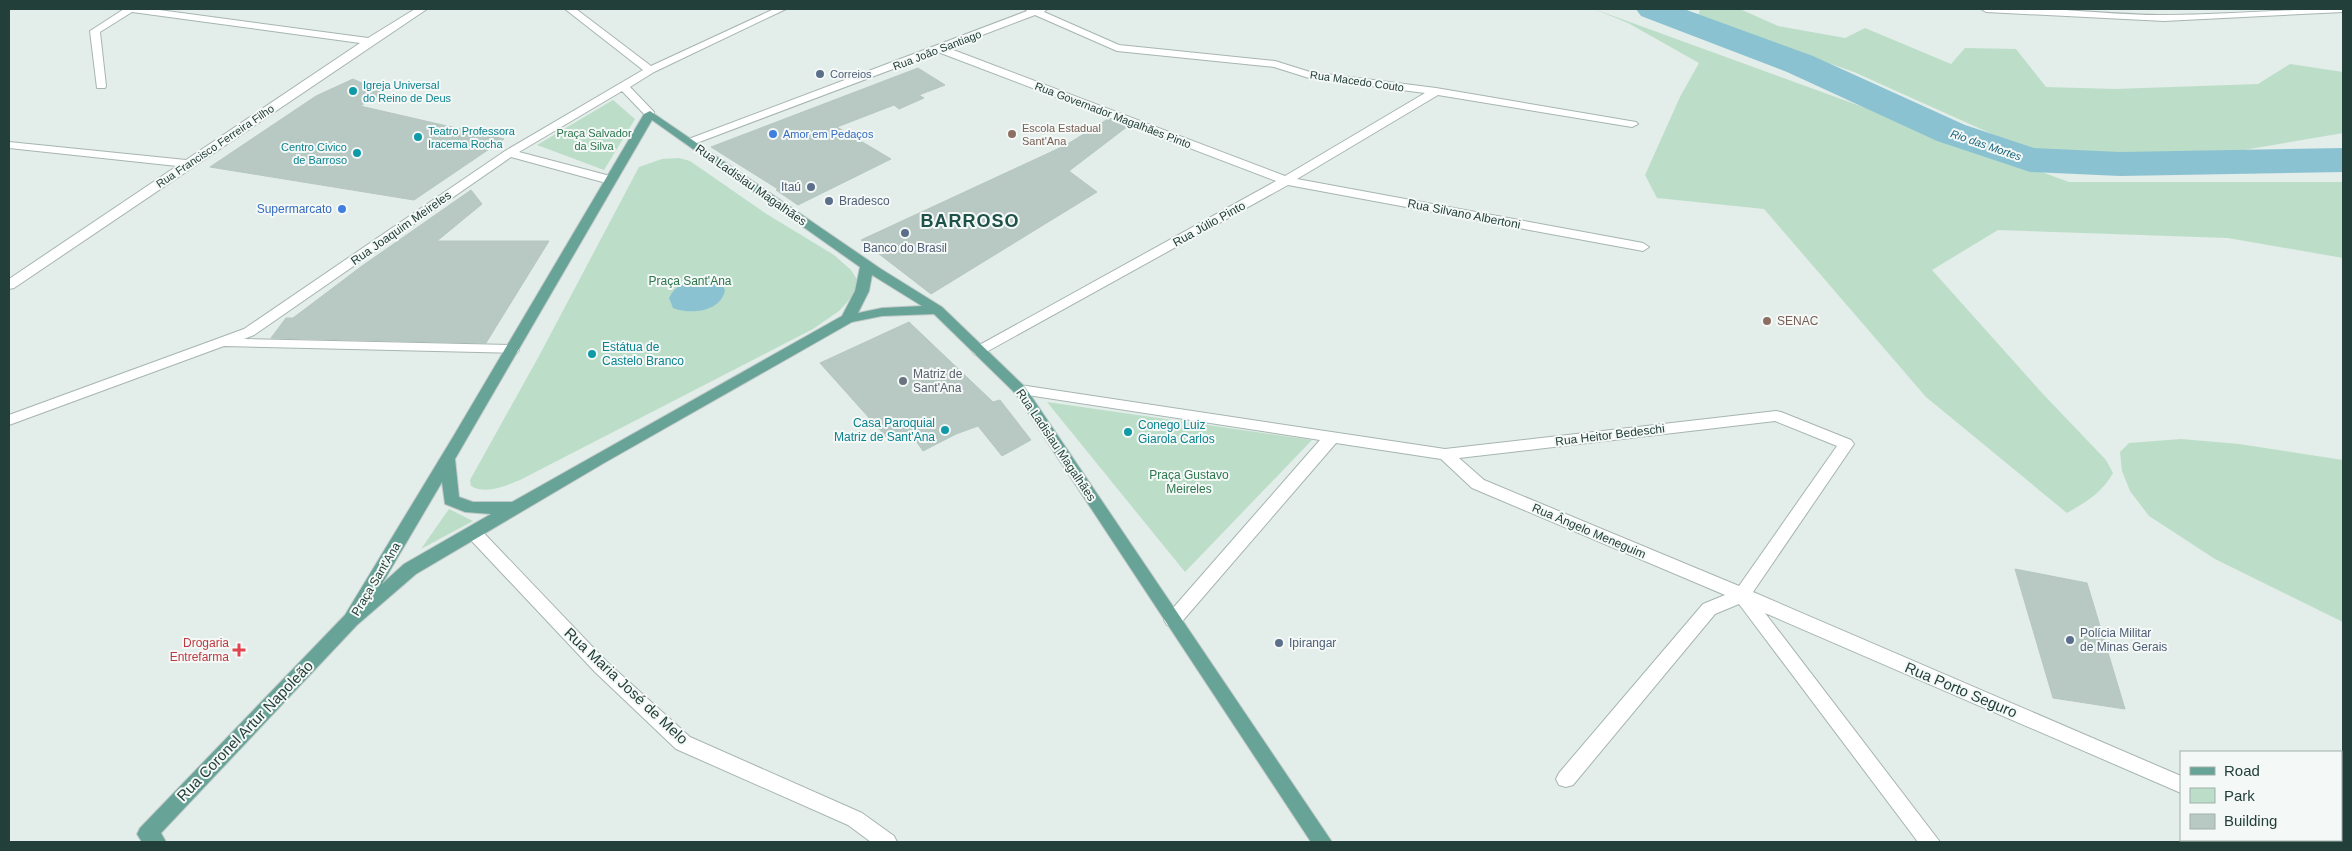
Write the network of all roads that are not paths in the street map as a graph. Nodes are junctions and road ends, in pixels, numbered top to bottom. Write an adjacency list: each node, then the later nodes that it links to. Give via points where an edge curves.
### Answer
1 (131, 9): 11 (street); 14 (street, via 95,31)
2 (422, 9): 11 (street, Rua Francisco Ferreira Filho)
3 (570, 9): 13 (street)
4 (782, 9): 13 (street, Rua Joaquim Meireles)
5 (1986, 9): 10 (street, via 2164,18)
6 (2207, 9): 10 (street)
7 (1036, 10): 12 (street, Rua João Santiago); 16 (street, Rua Macedo Couto, via 1117,48 1275,64 1309,75)
8 (2343, 10): 9 (street)
9 (2273, 11): 10 (street)
10 (2220, 16)
11 (370, 41): 22 (street, Rua Francisco Ferreira Filho)
12 (940, 49): 19 (street, Rua João Santiago); 24 (street, Rua Governador Magalhães Pinto)
13 (650, 70): 15 (street, Rua Joaquim Meireles)
14 (101, 86)
15 (623, 86): 17 (street, Rua Ladislau Magalhães); 21 (street, Rua Joaquim Meireles)
16 (1436, 91): 18 (street, Rua Macedo Couto); 24 (street, Rua Júlio Pinto)
17 (650, 114): 19 (main road, Rua Ladislau Magalhães); 23 (main road, Praça Sant'Ana)
18 (1632, 124)
19 (690, 142): 26 (main road, Rua Ladislau Magalhães)
20 (9, 145): 22 (street)
21 (509, 153): 23 (street); 30 (street, Rua Joaquim Meireles, via 250,332)
22 (189, 164): 27 (street, Rua Francisco Ferreira Filho)
23 (610, 180): 31 (main road, Praça Sant'Ana)
24 (1286, 181): 25 (street, Rua Silvano Albertoni); 32 (street, Rua Júlio Pinto)
25 (1643, 248)
26 (867, 266): 28 (main road, Rua Ladislau Magalhães); 29 (main road, via 862,290)
27 (9, 285)
28 (937, 310): 29 (main road, Praça Sant'Ana, via 882,312); 32 (main road, Rua Ladislau Magalhães)
29 (848, 319): 38 (main road, Praça Sant'Ana)
30 (219, 343): 31 (street); 34 (street, Rua Joaquim Meireles)
31 (512, 350): 37 (main road, Praça Sant'Ana)
32 (979, 351): 33 (main road, Rua Ladislau Magalhães)
33 (1020, 390): 35 (street, Rua Heitor Bedeschi); 42 (main road, Rua Ladislau Magalhães)
34 (9, 420)
35 (1332, 437): 36 (street, Rua Heitor Bedeschi); 42 (street)
36 (1445, 454): 40 (street, Rua Ângelo Meneguim, via 1478,484); 40 (street, Rua Heitor Bedeschi, via 1776,416 1846,444)
37 (448, 460): 38 (main road, via 451,500 470,508); 41 (main road, Praça Sant'Ana)
38 (514, 508): 39 (main road, Praça Sant'Ana)
39 (473, 532): 41 (main road, Praça Sant'Ana, via 410,569); 46 (street, Rua Maria José de Melo, via 602,668 683,743 855,819)
40 (1742, 595): 43 (street, via 1709,609); 44 (street, Rua Porto Seguro); 48 (street)
41 (351, 620): 45 (main road, Rua Coronel Artur Napoleão)
42 (1173, 620): 47 (main road, Rua Ladislau Magalhães)
43 (1566, 779)
44 (2180, 785)
45 (147, 840)
46 (887, 842)
47 (1322, 842)
48 (1930, 842)

